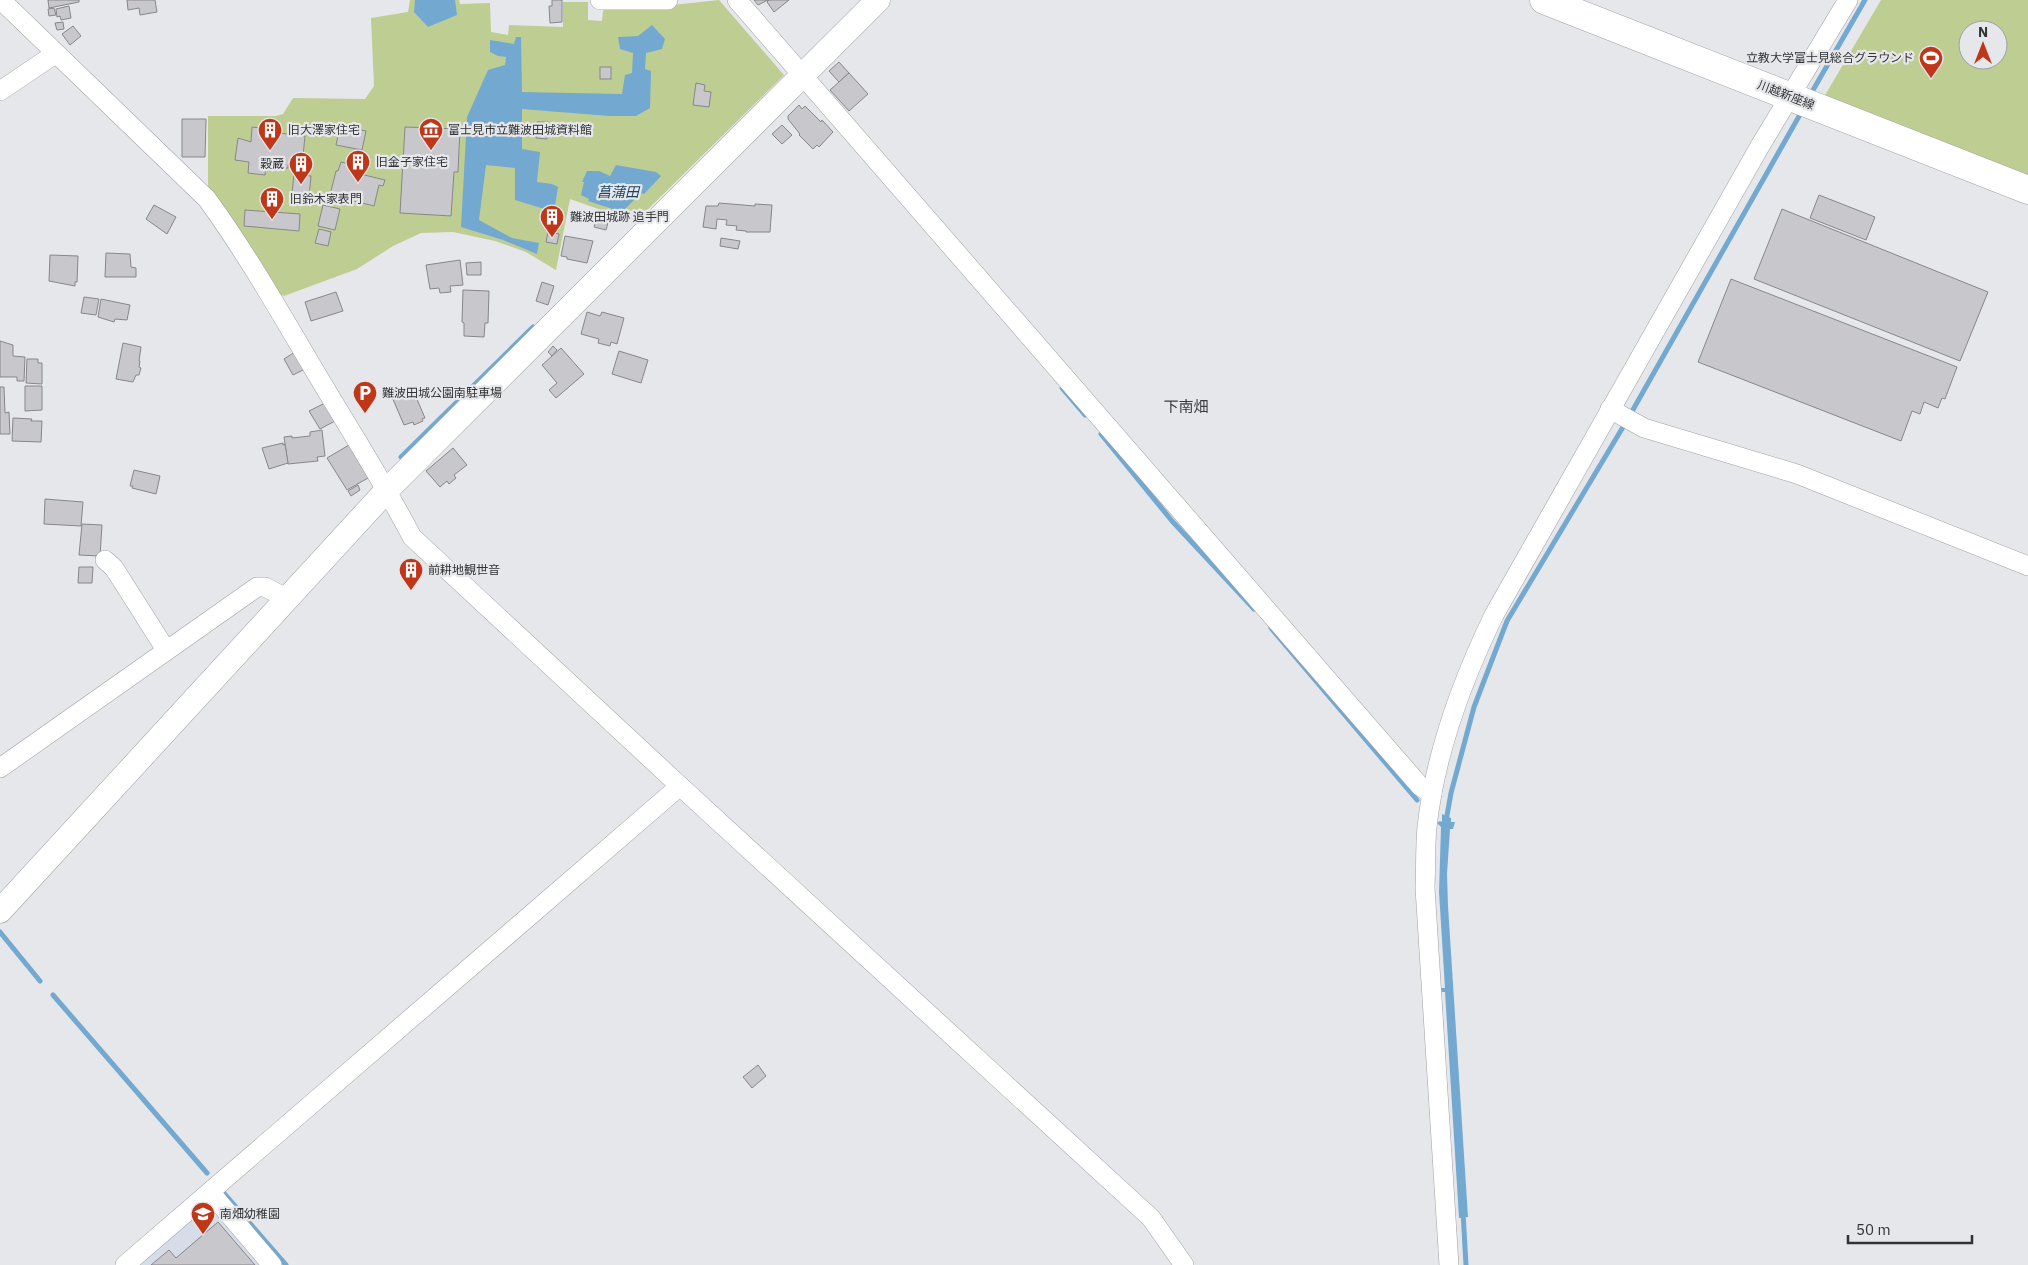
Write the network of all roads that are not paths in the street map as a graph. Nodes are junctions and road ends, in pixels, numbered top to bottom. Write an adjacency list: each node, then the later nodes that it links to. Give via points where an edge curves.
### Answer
1 (1, 0): 8 (street)
2 (668, 0): 7 (street)
3 (737, 0): 9 (street)
4 (878, 0): 9 (street)
5 (1544, 0): 11 (main road, 川越新座線)
6 (1848, 0): 11 (street)
7 (598, 4)
8 (55, 54): 10 (street); 14 (street, via 207,199)
9 (803, 74): 14 (street); 21 (street, via 1420,786)
10 (0, 91)
11 (1801, 100): 12 (main road, 川越新座線); 13 (street, via 1760,146)
12 (2028, 190)
13 (1613, 411): 16 (street, via 1638,425 1797,474); 21 (street, via 1503,598 1480,644 1450,726)
14 (387, 490): 17 (street); 20 (street, via 412,537)
15 (105, 560): 18 (street, via 114,568)
16 (2028, 566)
17 (286, 598): 18 (street, via 265,587 257,587); 22 (street)
18 (166, 650): 19 (street)
19 (0, 768)
20 (680, 786): 23 (street); 26 (street, via 1151,1218)
21 (1432, 794): 27 (street, via 1427,828 1426,888)
22 (0, 912)
23 (210, 1192): 24 (street); 25 (street)
24 (126, 1265)
25 (272, 1265)
26 (1184, 1265)
27 (1449, 1265)

